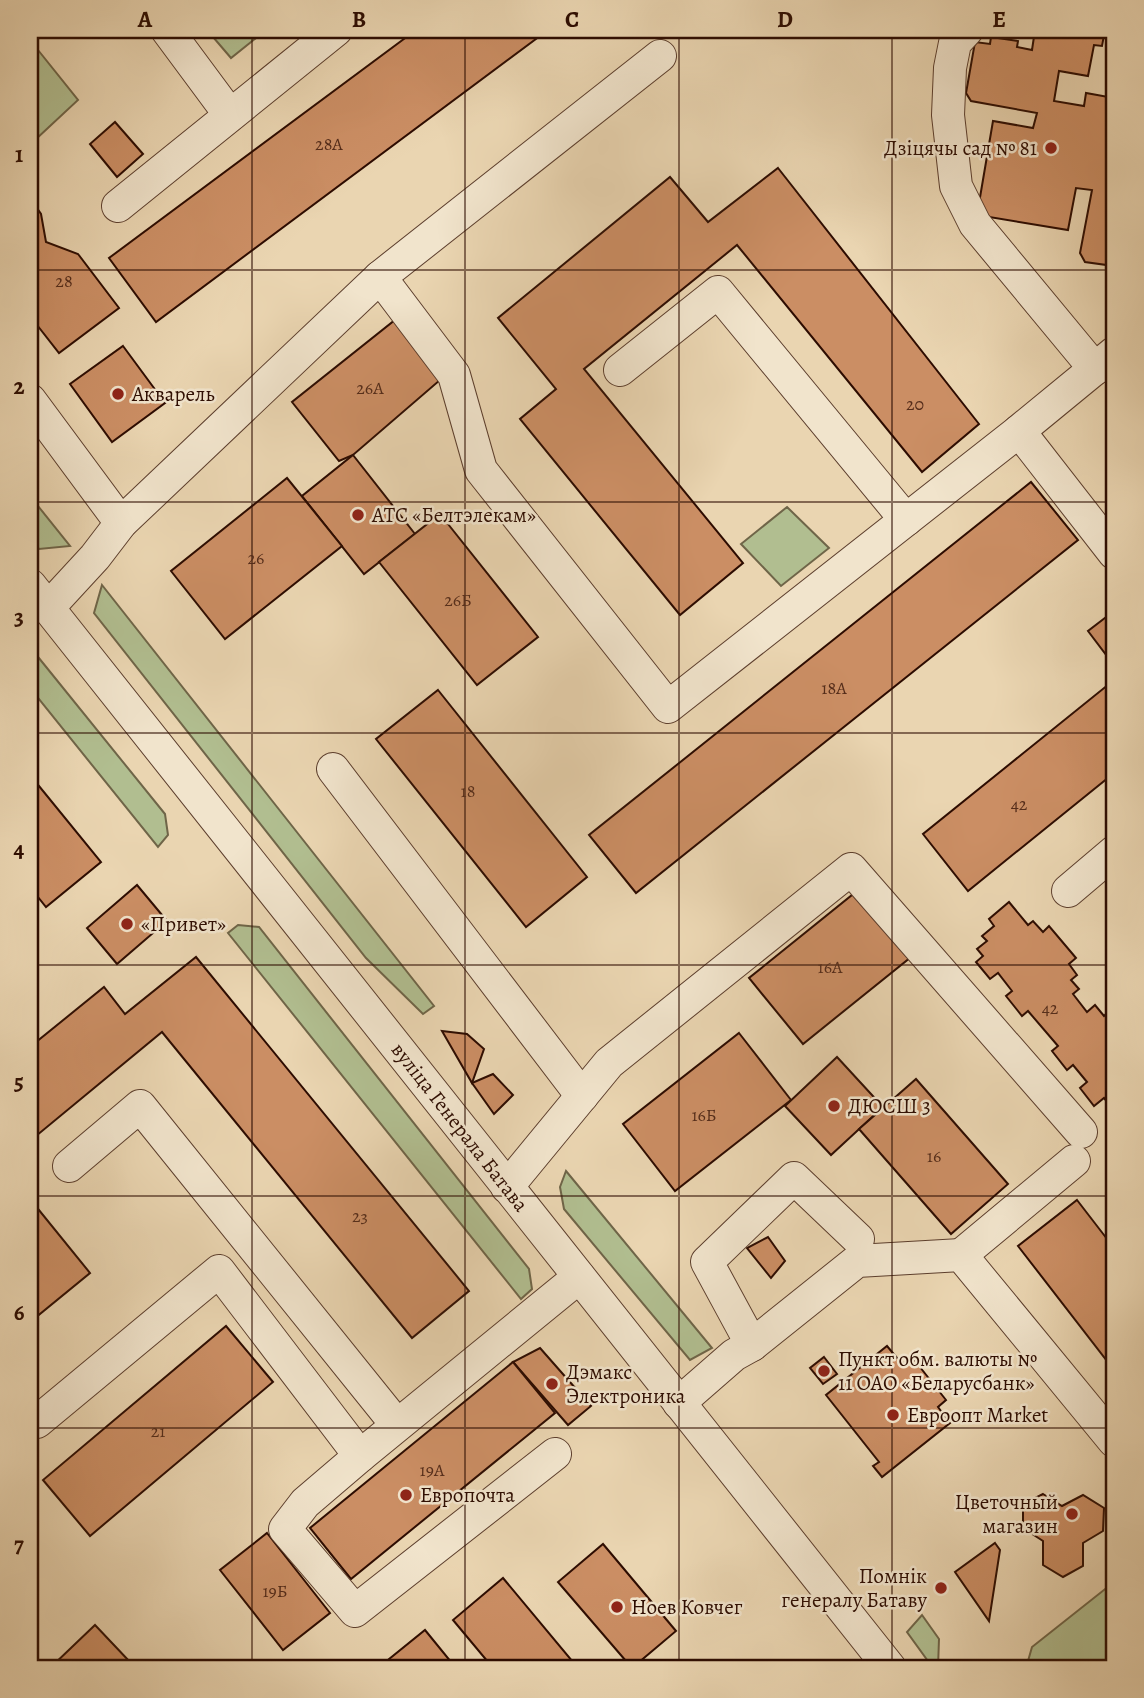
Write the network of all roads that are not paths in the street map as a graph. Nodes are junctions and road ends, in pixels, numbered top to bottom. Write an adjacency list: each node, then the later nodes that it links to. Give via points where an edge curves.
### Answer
1 (167, 30): 5 (street)
2 (336, 30): 5 (street)
3 (967, 30): 8 (street, via 955,43 950,68 948,115 956,186 975,224)
4 (660, 56): 7 (street)
5 (230, 115): 6 (street)
6 (117, 206)
7 (380, 277): 12 (street, via 454,374 481,470 668,707); 13 (street)
8 (1105, 361): 11 (street)
9 (620, 370): 12 (street, via 718,292)
10 (30, 400): 13 (street)
11 (1019, 431): 12 (street); 14 (street)
12 (906, 520)
13 (121, 523): 15 (street, via 95,557)
14 (1114, 554)
15 (39, 597): 21 (street, вуліца Генерала Батава)
16 (333, 769): 19 (street)
17 (1114, 852): 18 (street)
18 (1068, 891)
19 (582, 1096): 21 (street); 23 (street, via 609,1063 851,869 1078,1147)
20 (69, 1166): 28 (street, via 140,1106)
21 (507, 1187): 24 (street, вуліца Генерала Батава)
22 (858, 1239): 25 (street, via 794,1178 707,1262)
23 (961, 1255): 25 (street, via 857,1261); 29 (street)
24 (579, 1277): 26 (street, вуліца Генерала Батава); 28 (street)
25 (752, 1345): 26 (street)
26 (679, 1403): 32 (street, вуліца Генерала Батава)
27 (37, 1422): 31 (street, via 219,1271)
28 (397, 1425): 31 (street)
29 (1114, 1441)
30 (555, 1454): 31 (street, via 355,1611 285,1529 305,1503)
31 (360, 1456)
32 (890, 1668)

